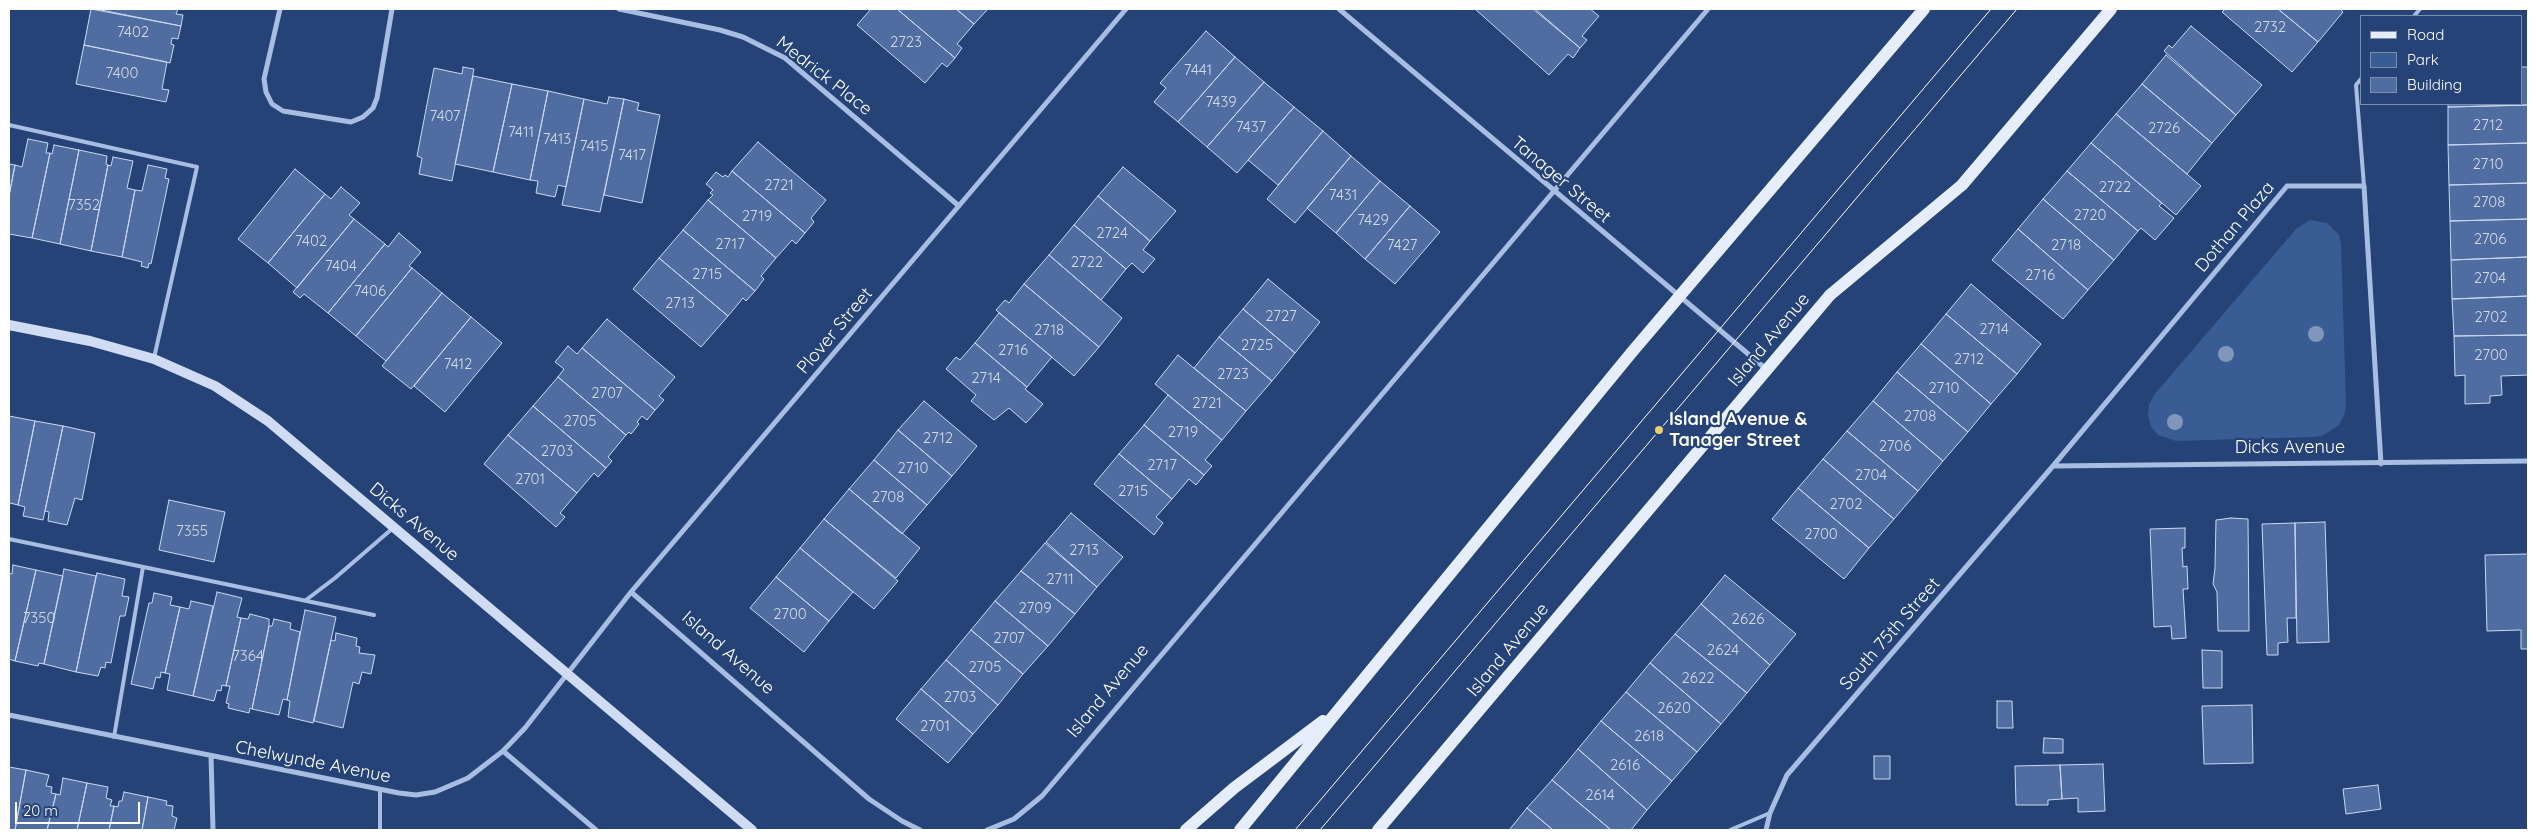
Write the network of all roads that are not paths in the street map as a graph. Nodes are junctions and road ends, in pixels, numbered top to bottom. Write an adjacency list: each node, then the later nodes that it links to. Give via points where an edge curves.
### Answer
1 (280, 9): 2 (street, via 264,79 272,104 283,111 351,122 373,108 377,98)
2 (392, 9)
3 (619, 9): 13 (street, Medrick Place, via 720,30 743,37 785,58)
4 (1126, 9): 13 (street, Plover Street)
5 (1339, 9): 12 (street, Tanager Street)
6 (1708, 9): 12 (street, Island Avenue)
7 (1924, 9): 14 (main road)
8 (2111, 9): 17 (main road, Island Avenue, via 1962,185 1830,295)
9 (2360, 80): 11 (lane, via 2356,85)
10 (9, 126): 16 (lane, via 196,167)
11 (2364, 186): 19 (street); 20 (street, Dothan Plaza, via 2288,186)
12 (1553, 191): 14 (street, Tanager Street); 40 (street, Island Avenue, via 1042,796 1014,819)
13 (959, 206): 24 (street, Plover Street)
14 (1678, 296): 17 (street, Tanager Street); 28 (main road)
15 (9, 325): 16 (street, Dicks Avenue)
16 (154, 358): 21 (street, Dicks Avenue, via 215,386 268,421)
17 (1767, 370): 43 (main road, Island Avenue)
18 (2528, 461): 19 (street, Dicks Avenue)
19 (2381, 464): 20 (street, Dicks Avenue)
20 (2053, 466): 34 (street, South 75th Street, via 1787,775)
21 (395, 526): 25 (lane); 27 (street, Dicks Avenue)
22 (9, 539): 23 (lane)
23 (143, 567): 25 (lane); 30 (lane)
24 (631, 592): 27 (street, Plover Street); 39 (street, Island Avenue, via 869,799)
25 (305, 600): 26 (lane)
26 (374, 614)
27 (567, 673): 31 (street, Chelwynde Avenue); 38 (street, Dicks Avenue)
28 (1337, 711): 41 (main road, via 1234,788); 42 (main road)
29 (9, 715): 30 (street, Chelwynde Avenue)
30 (114, 737): 32 (street, Chelwynde Avenue)
31 (503, 751): 33 (street, Chelwynde Avenue, via 468,778 435,792 416,795); 37 (street)
32 (212, 756): 33 (street, Chelwynde Avenue); 35 (street)
33 (380, 791): 36 (lane)
34 (1770, 813): 44 (lane); 45 (street, South 75th Street)
35 (213, 830)
36 (380, 830)
37 (596, 830)
38 (752, 830)
39 (920, 830)
40 (987, 830)
41 (1186, 830)
42 (1240, 830)
43 (1378, 830)
44 (1730, 830)
45 (1766, 830)

